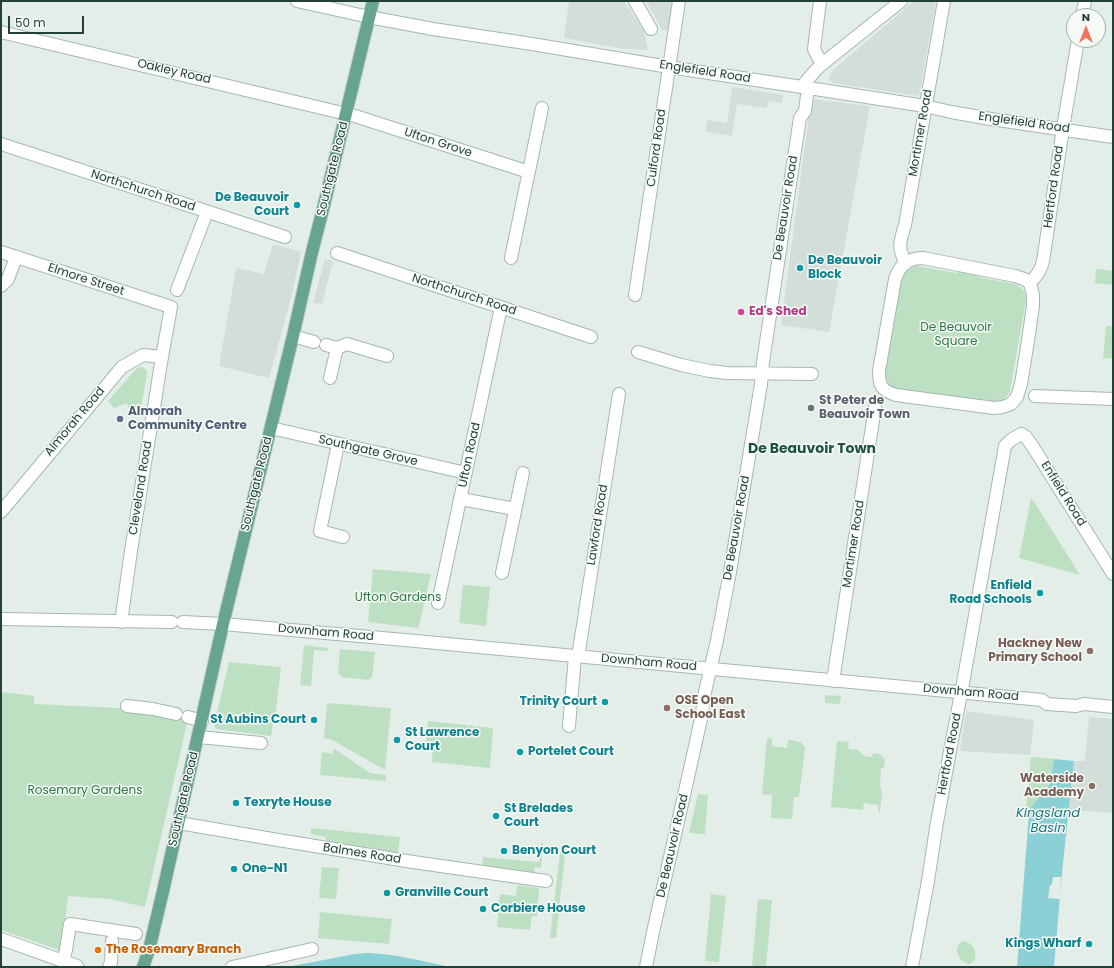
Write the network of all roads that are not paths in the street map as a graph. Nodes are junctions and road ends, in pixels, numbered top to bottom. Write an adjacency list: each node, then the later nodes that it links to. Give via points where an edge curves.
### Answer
1 (297, 1): 8 (street, Englefield Road)
2 (373, 1): 8 (main road, Southgate Road)
3 (635, 1): 9 (street)
4 (679, 1): 13 (street, Culford Road)
5 (820, 1): 12 (street, via 814,49)
6 (901, 1): 12 (street)
7 (944, 1): 15 (street, Mortimer Road)
8 (369, 17): 13 (street, Englefield Road); 17 (main road, Southgate Road)
9 (651, 29)
10 (1, 32): 17 (street, Oakley Road)
11 (1077, 48): 18 (street, Hertford Road)
12 (824, 63): 14 (street, via 811,74)
13 (669, 67): 14 (street, Englefield Road); 32 (street, Culford Road)
14 (809, 88): 15 (street, Englefield Road); 41 (street, De Beauvoir Road, via 805,111 800,118)
15 (925, 106): 18 (street, Englefield Road); 28 (street, Mortimer Road, via 900,243)
16 (542, 108): 21 (street)
17 (346, 114): 21 (street, Ufton Grove); 35 (main road, Southgate Road)
18 (1063, 129): 19 (street, Englefield Road); 29 (street, Hertford Road, via 1042,268)
19 (1113, 136)
20 (1, 144): 22 (street, Northchurch Road)
21 (529, 172): 27 (street)
22 (207, 212): 23 (street, Northchurch Road); 31 (street)
23 (285, 238)
24 (1, 252): 26 (street, Elmore Street)
25 (338, 253): 34 (street, Northchurch Road)
26 (16, 257): 30 (street, via 8,279); 33 (street, Elmore Street)
27 (511, 258)
28 (906, 263): 29 (street, via 923,258 1015,276); 29 (street, via 900,268 895,279 879,371 880,386 896,394 994,408 1011,404 1022,384 1033,306)
29 (1030, 283)
30 (1, 286)
31 (177, 290)
32 (636, 295)
33 (171, 307): 40 (street, Cleveland Road)
34 (501, 307): 36 (street, Northchurch Road); 51 (street, Ufton Road)
35 (293, 336): 37 (street); 48 (main road, Southgate Road)
36 (591, 336)
37 (314, 342)
38 (638, 352): 41 (street, via 710,371)
39 (387, 356): 43 (street, via 347,344 331,347)
40 (162, 357): 54 (street, Almorah Road, via 143,355 122,367); 61 (street, Cleveland Road)
41 (762, 372): 42 (street); 64 (street, De Beauvoir Road, via 730,572)
42 (812, 374)
43 (330, 378)
44 (619, 394): 63 (street, Lawford Road)
45 (1035, 396): 46 (street)
46 (1113, 399)
47 (875, 407): 65 (street, Mortimer Road)
48 (271, 428): 49 (street, Southgate Grove); 62 (main road, Southgate Road)
49 (338, 444): 51 (street, Southgate Grove); 56 (street, via 320,531)
50 (1005, 446): 58 (street, Enfield Road, via 1021,434 1026,437); 66 (street, Hertford Road)
51 (466, 473): 53 (street, Ufton Road)
52 (523, 473): 55 (street)
53 (461, 499): 55 (street); 59 (street, Ufton Road)
54 (3, 504)
55 (515, 509): 57 (street)
56 (343, 537)
57 (502, 573)
58 (1113, 574)
59 (438, 603)
60 (1, 619): 61 (street, Downham Road)
61 (121, 622): 62 (street, Downham Road)
62 (223, 624): 63 (street, Downham Road); 71 (main road, Southgate Road)
63 (576, 656): 64 (street, Downham Road); 72 (street, Lawford Road)
64 (710, 669): 65 (street, Downham Road); 86 (street, De Beauvoir Road)
65 (833, 681): 66 (street, Downham Road)
66 (961, 693): 68 (street, Downham Road, via 1042,700 1047,704); 87 (street, Hertford Road)
67 (127, 706): 69 (street)
68 (1113, 707)
69 (176, 714)
70 (188, 717): 71 (street)
71 (202, 721): 73 (main road, Southgate Road)
72 (568, 726)
73 (199, 737): 74 (street); 75 (main road, Southgate Road)
74 (261, 743)
75 (179, 823): 76 (street, Balmes Road); 84 (main road, Southgate Road)
76 (546, 881)
77 (136, 934): 81 (street, via 70,924)
78 (1, 939): 81 (street)
79 (112, 941): 83 (street)
80 (312, 949): 85 (street)
81 (63, 961): 82 (street)
82 (77, 966)
83 (109, 967)
84 (143, 967)
85 (232, 967)
86 (647, 967)
87 (912, 967)

